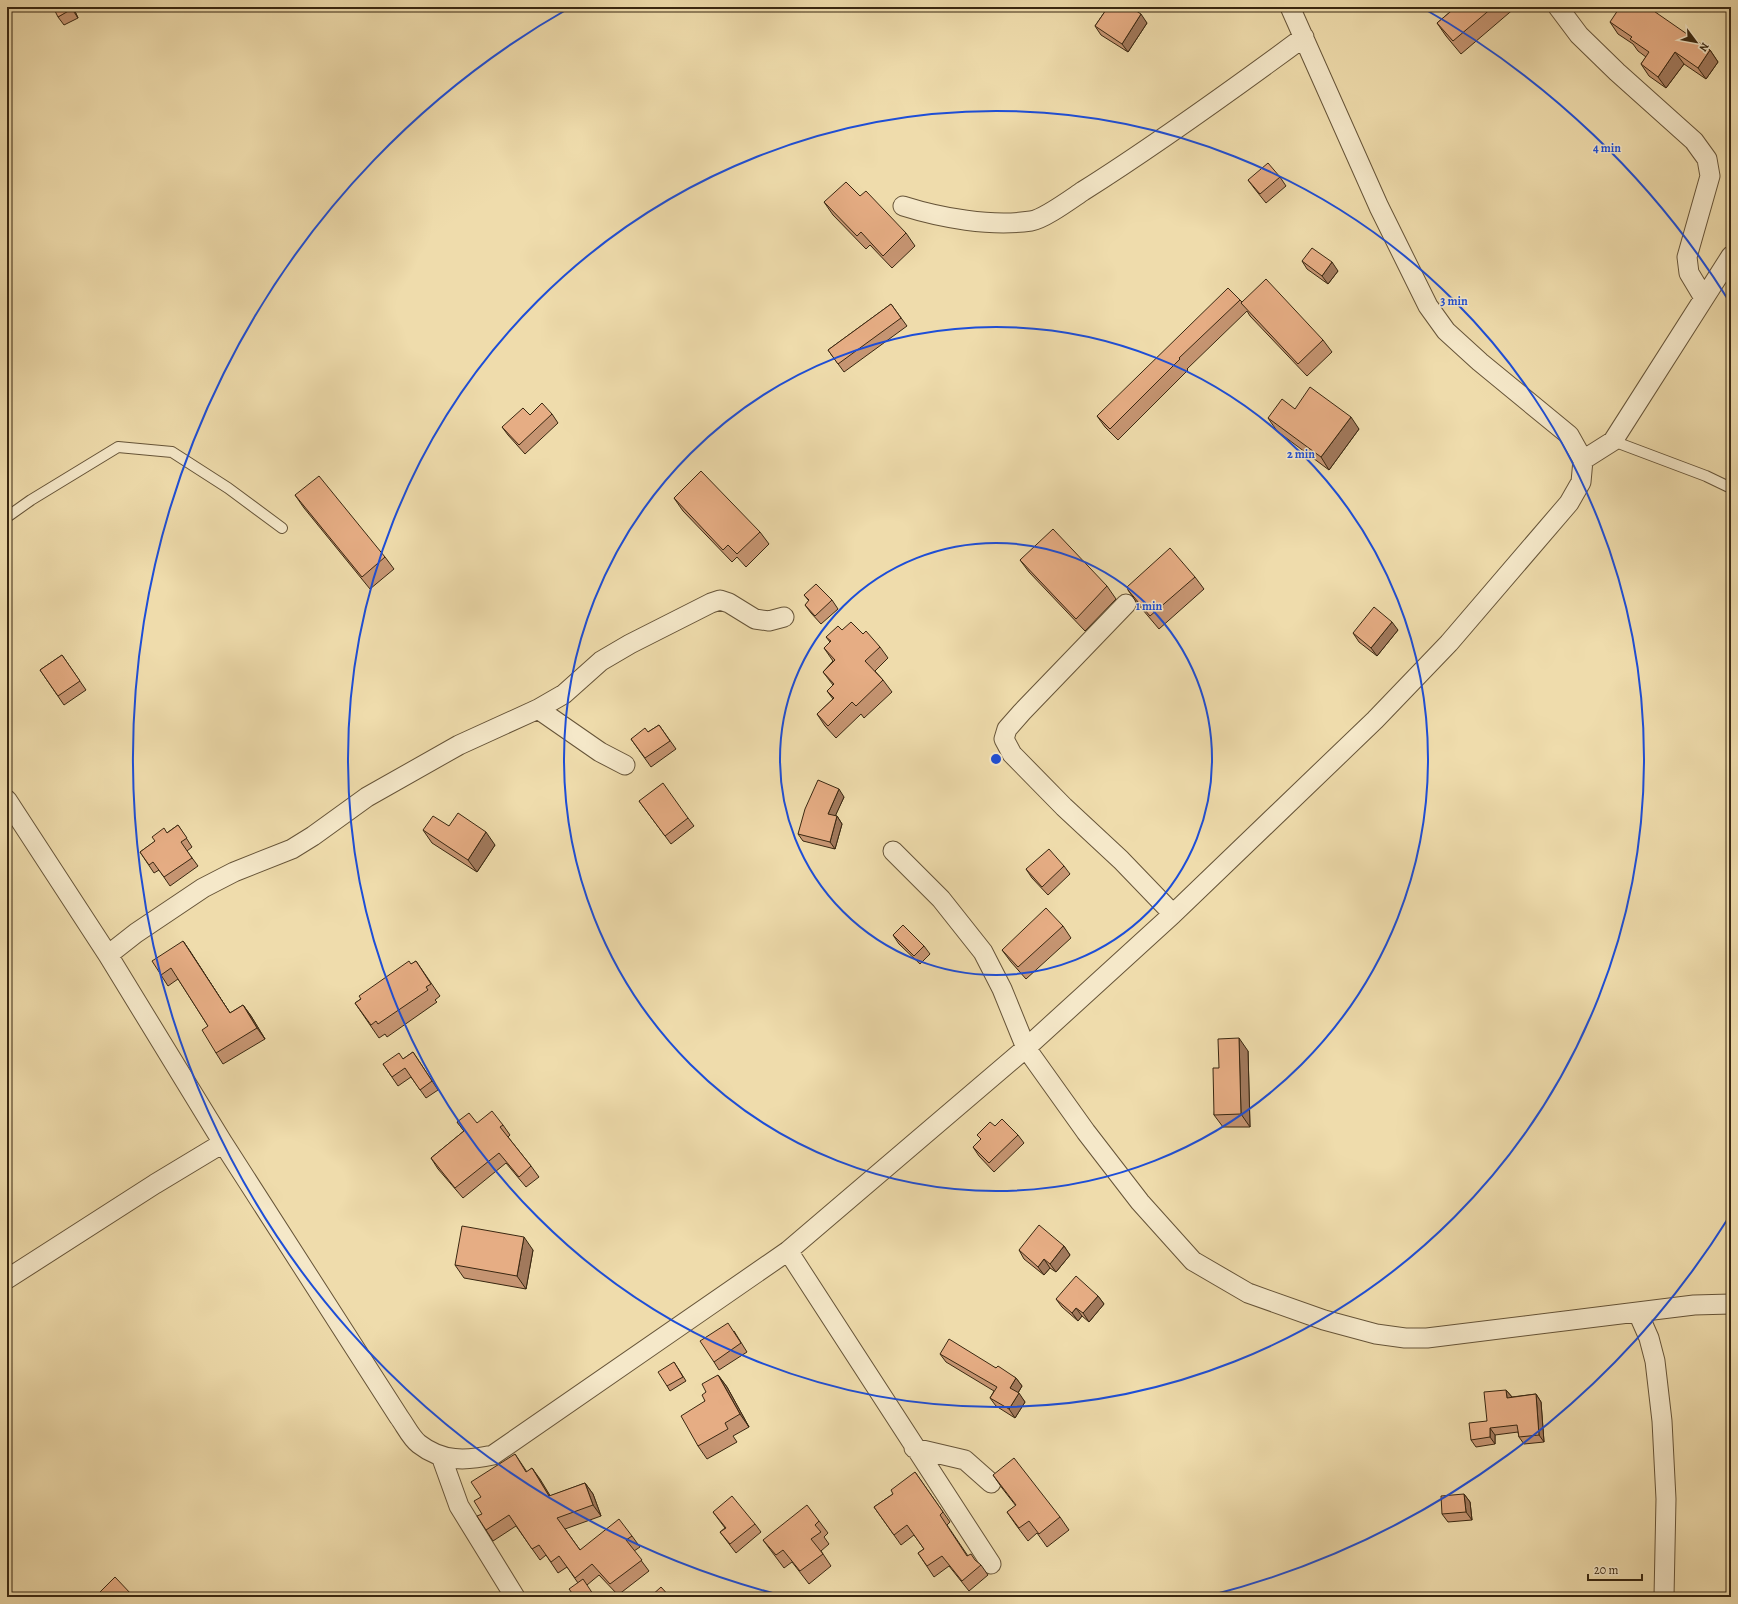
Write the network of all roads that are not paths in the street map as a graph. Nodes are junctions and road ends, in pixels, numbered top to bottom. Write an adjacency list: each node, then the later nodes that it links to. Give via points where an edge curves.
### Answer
1 (1290, 7): 3 (street)
2 (1558, 7): 6 (street, via 1579,35 1694,141 1707,159 1710,176 1687,257 1689,273)
3 (1304, 37): 4 (street, via 1108,176 1033,221 967,220); 8 (street, via 1379,207 1428,306 1446,331 1569,435)
4 (903, 206)
5 (1731, 256): 6 (street)
6 (1704, 298): 7 (street)
7 (1614, 441): 8 (street); 9 (lane)
8 (1583, 460): 18 (street, via 1581,482 1569,503 1449,642 1375,720)
9 (1731, 488)
10 (7, 517): 11 (lane, via 118,447 172,452 228,488)
11 (282, 528)
12 (1126, 604): 18 (street, via 1022,712 1007,729 1004,740 1012,754)
13 (784, 617): 14 (street, via 769,621 755,619 729,602 720,600 710,603 601,661 564,694)
14 (538, 709): 15 (street, via 600,752); 19 (street, via 446,752 367,797 292,849 234,872 203,888 136,932)
15 (625, 765)
16 (7, 800): 19 (street)
17 (893, 851): 20 (street, via 941,899 983,952 1002,989)
18 (1173, 914): 20 (street)
19 (108, 955): 21 (street)
20 (1026, 1048): 22 (street); 25 (street, via 1136,1196 1193,1261 1248,1293 1352,1329 1405,1338 1427,1338)
21 (223, 1144): 23 (street, via 155,1184); 27 (street, via 399,1417 418,1444)
22 (788, 1251): 26 (street); 27 (street, via 493,1455 460,1460)
23 (7, 1279)
24 (1731, 1304): 25 (street, via 1694,1305)
25 (1638, 1313): 31 (street, via 1649,1338 1655,1361 1662,1421 1666,1499)
26 (914, 1448): 28 (street, via 965,1460); 29 (street)
27 (440, 1456): 30 (street, via 459,1506)
28 (991, 1483)
29 (991, 1564)
30 (515, 1597)
31 (1664, 1597)

